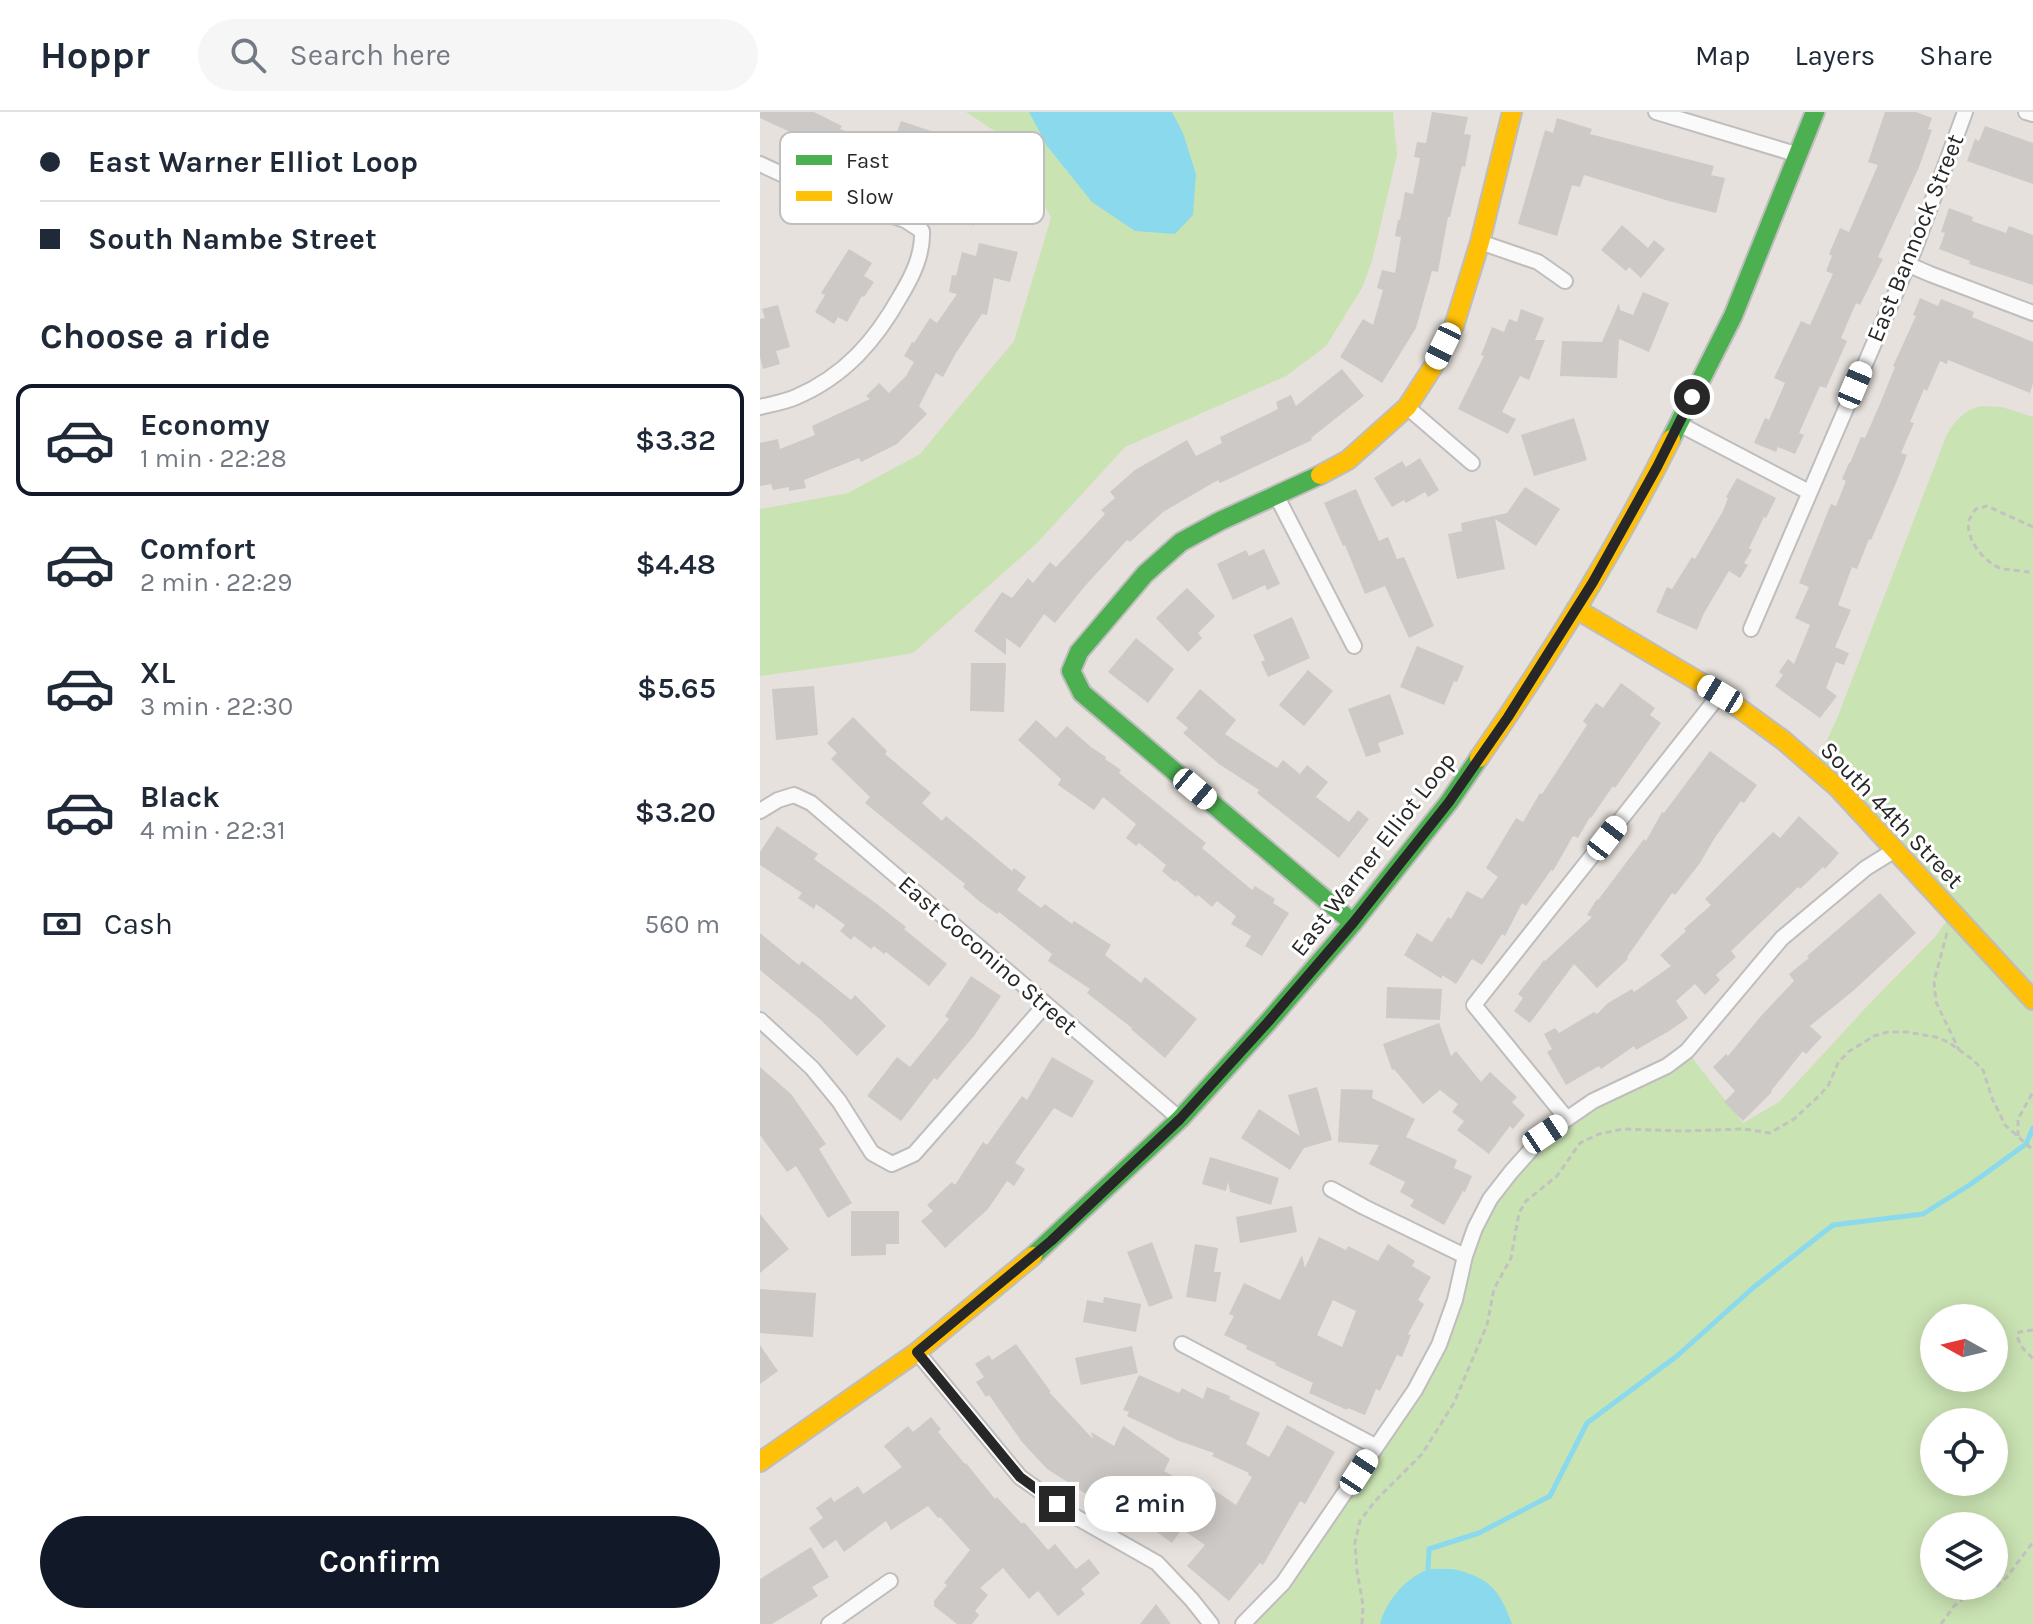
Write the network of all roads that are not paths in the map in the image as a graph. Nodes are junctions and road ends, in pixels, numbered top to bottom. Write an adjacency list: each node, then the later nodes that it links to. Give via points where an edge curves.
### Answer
1 (1512, 112): 11 (street)
2 (1656, 112): 7 (street)
3 (1815, 112): 7 (street, East Warner Elliot Loop)
4 (1965, 112): 12 (street, East Bannock Street)
5 (2026, 112): 6 (street)
6 (2033, 114)
7 (1799, 155): 17 (street, East Warner Elliot Loop, via 1733,316)
8 (760, 164): 9 (street)
9 (780, 173)
10 (911, 224): 15 (street, via 922,231 922,248 885,324 857,358 795,397)
11 (1480, 242): 13 (street, via 1538,262); 16 (street, via 1454,326)
12 (1907, 264): 14 (street); 19 (street, East Bannock Street)
13 (1565, 281)
14 (2033, 313)
15 (760, 407)
16 (1407, 407): 18 (street); 20 (street, via 1348,460)
17 (1679, 424): 19 (street); 21 (street, East Warner Elliot Loop)
18 (1472, 463)
19 (1809, 492): 22 (street, East Bannock Street)
20 (1276, 495): 23 (street); 27 (street, via 1181,542 1145,574 1079,652 1071,671 1082,693)
21 (1576, 609): 24 (street, South 44th Street); 27 (street, East Warner Elliot Loop, via 1449,802)
22 (1751, 629)
23 (1354, 646)
24 (1720, 694): 26 (street, South 44th Street, via 1838,788); 32 (street, via 1474,1005)
25 (760, 811): 29 (street, East Coconino Street, via 794,795 811,803)
26 (1895, 850): 28 (street, South 44th Street); 32 (street, via 1782,938 1687,1051)
27 (1353, 923): 31 (street, East Warner Elliot Loop)
28 (2033, 1000)
29 (1046, 1004): 30 (street, via 914,1154 892,1164 872,1153 812,1068); 31 (street, East Coconino Street)
30 (760, 1020)
31 (1180, 1119): 36 (street, East Warner Elliot Loop, via 1051,1241)
32 (1567, 1119): 34 (street, via 1545,1134 1490,1199)
33 (1331, 1189): 34 (street)
34 (1465, 1256): 37 (street, via 1439,1345)
35 (1182, 1344): 37 (street)
36 (917, 1352): 38 (street, East Warner Elliot Loop); 41 (street, via 1020,1477 1076,1517 1157,1563)
37 (1375, 1446): 42 (street, via 1283,1583)
38 (760, 1462)
39 (890, 1581): 40 (street)
40 (829, 1624)
41 (1211, 1624)
42 (1243, 1624)

